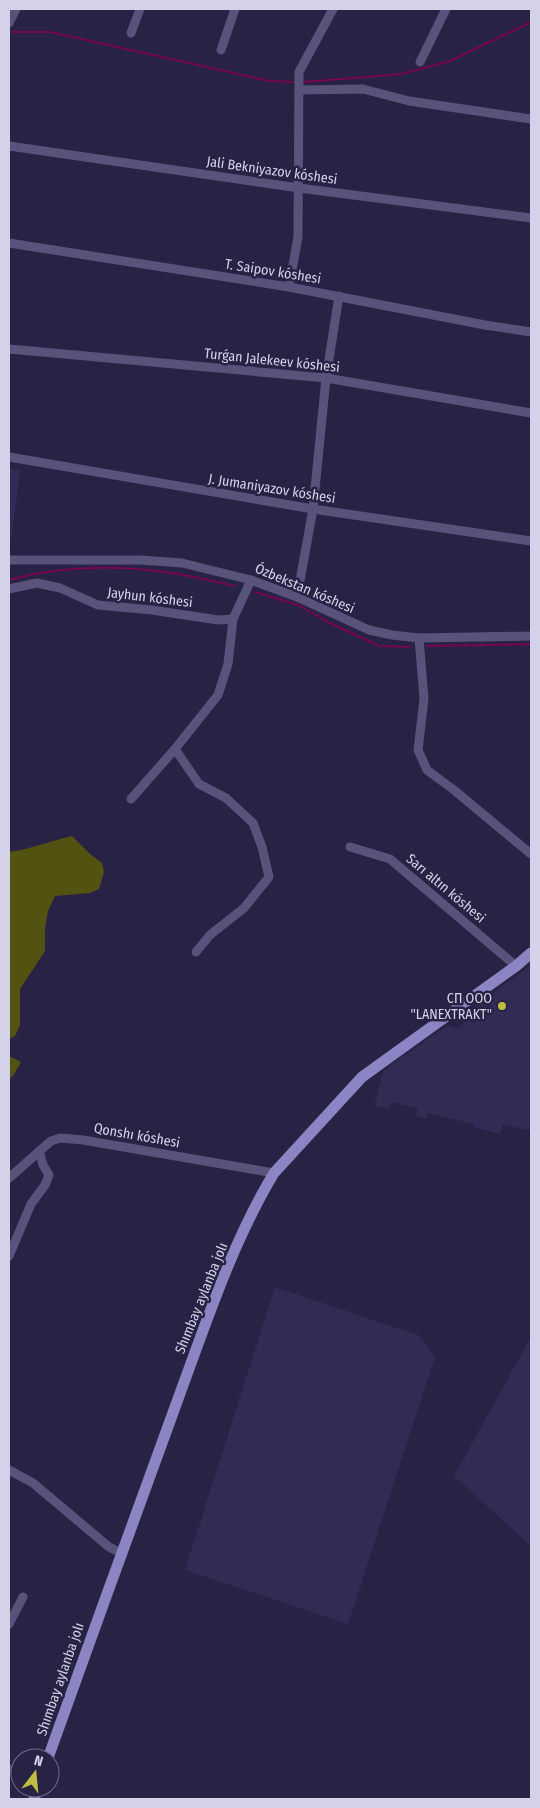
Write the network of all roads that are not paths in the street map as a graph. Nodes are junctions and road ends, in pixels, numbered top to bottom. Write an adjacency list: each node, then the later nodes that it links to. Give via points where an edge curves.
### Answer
1 (16, 9): 6 (street)
2 (140, 9): 7 (street)
3 (235, 9): 8 (street)
4 (333, 9): 10 (street, via 299,72)
5 (446, 9): 9 (street)
6 (9, 23)
7 (131, 33)
8 (221, 50)
9 (420, 62)
10 (299, 90): 11 (street, via 364,88 409,101); 13 (street)
11 (531, 119)
12 (9, 146): 13 (street, Jali Bekniyazov kóshesi)
13 (299, 188): 14 (street, Jali Bekniyazov kóshesi); 16 (street, via 298,237)
14 (531, 218)
15 (9, 242): 16 (street, T. Saipov kóshesi)
16 (289, 287): 17 (street, T. Saipov kóshesi)
17 (339, 296): 18 (street, T. Saipov kóshesi); 20 (street)
18 (531, 332)
19 (9, 349): 20 (street, Turǵan Jalekeev kóshesi)
20 (326, 378): 21 (street, Turǵan Jalekeev kóshesi); 23 (street)
21 (531, 413)
22 (9, 457): 23 (street, J. Jumaniyazov kóshesi)
23 (313, 509): 24 (street, J. Jumaniyazov kóshesi); 28 (street)
24 (531, 541)
25 (9, 560): 26 (street, Ózbekstan kóshesi, via 182,563)
26 (251, 580): 28 (street, Ózbekstan kóshesi); 29 (street)
27 (9, 589): 29 (street, Jayhun kóshesi, via 37,583 60,588 98,604 218,620)
28 (298, 597): 31 (street, Ózbekstan kóshesi, via 369,630)
29 (233, 619): 32 (street, via 228,664 218,695)
30 (531, 636): 31 (street, Ózbekstan kóshesi)
31 (419, 638): 35 (street, via 424,699 418,750 427,770)
32 (175, 749): 33 (street); 36 (street, via 199,784 226,798 253,823 269,877 244,908 210,935)
33 (131, 799)
34 (350, 847): 38 (street, Sarı altın kóshesi, via 390,859)
35 (531, 854)
36 (196, 952)
37 (531, 953): 38 (main road, Shımbay aylanba jolı)
38 (516, 966): 40 (main road, Shımbay aylanba jolı, via 362,1077)
39 (39, 1151): 40 (street, Qonshı kóshesi, via 60,1138 83,1140); 41 (street, Qonshı kóshesi); 42 (street, via 50,1175 31,1204)
40 (274, 1173): 44 (main road, Shımbay aylanba jolı, via 232,1257)
41 (9, 1178)
42 (9, 1256)
43 (10, 1474): 44 (street, via 32,1483 109,1547)
44 (121, 1553): 47 (main road, Shımbay aylanba jolı)
45 (23, 1597): 46 (street)
46 (9, 1624)
47 (52, 1748)

